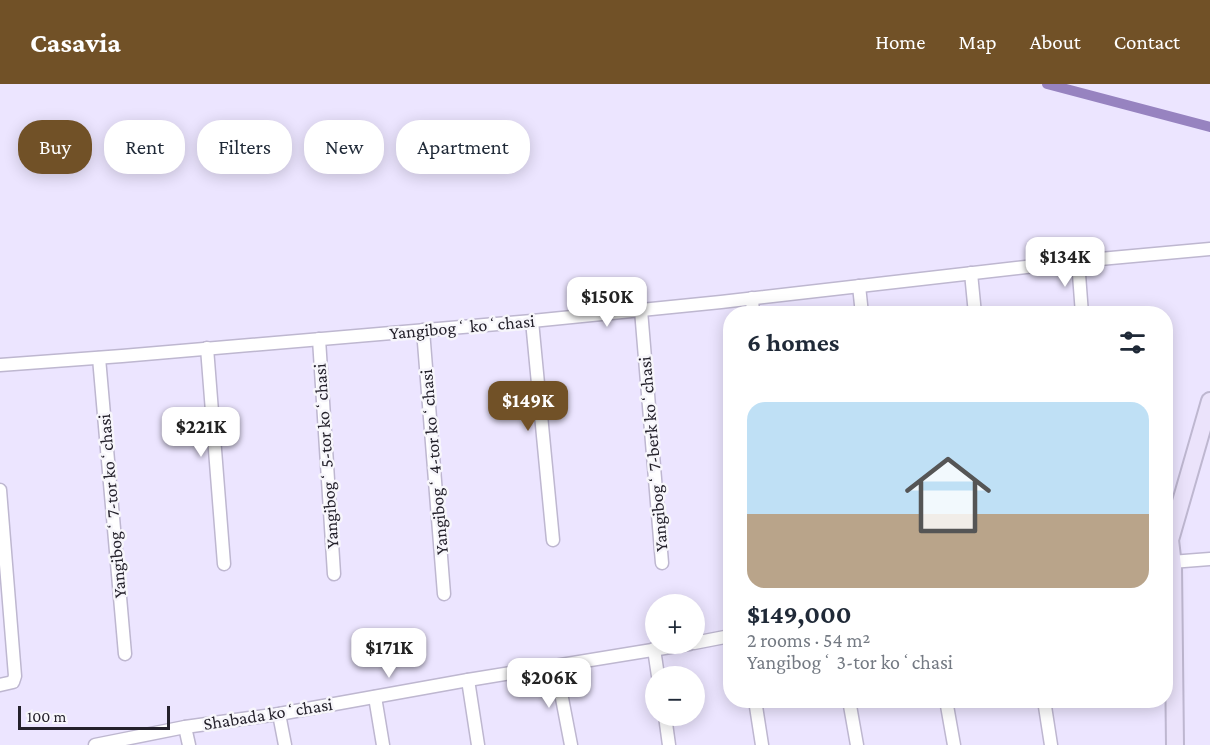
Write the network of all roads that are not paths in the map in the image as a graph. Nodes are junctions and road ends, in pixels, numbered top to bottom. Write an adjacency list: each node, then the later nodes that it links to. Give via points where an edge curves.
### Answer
1 (1210, 249): 2 (street, Yangibogʻ koʻchasi)
2 (1078, 261): 3 (street, Yangibogʻ koʻchasi); 9 (street)
3 (971, 273): 4 (street, Yangibogʻ koʻchasi); 8 (street)
4 (859, 286): 5 (street, Yangibogʻ koʻchasi); 7 (street)
5 (752, 298): 6 (street); 10 (street, Yangibogʻ koʻchasi)
6 (752, 306)
7 (861, 306)
8 (974, 306)
9 (1081, 306)
10 (641, 310): 11 (street, Yangibogʻ koʻchasi); 22 (street, Yangibogʻ 7-berk koʻchasi)
11 (532, 321): 12 (street, Yangibogʻ koʻchasi); 20 (street)
12 (423, 330): 13 (street, Yangibogʻ koʻchasi); 27 (street, Yangibogʻ 4-tor koʻchasi)
13 (318, 339): 14 (street, Yangibogʻ koʻchasi); 25 (street, Yangibogʻ 5-tor koʻchasi)
14 (207, 348): 15 (street, Yangibogʻ koʻchasi); 23 (street)
15 (99, 358): 16 (street, Yangibogʻ koʻchasi); 31 (street, Yangibogʻ 7-tor koʻchasi)
16 (0, 365)
17 (1210, 401): 19 (street)
18 (0, 490): 26 (street)
19 (1173, 530)
20 (553, 540)
21 (1210, 560): 24 (street)
22 (662, 563)
23 (224, 564)
24 (1173, 565)
25 (334, 574)
26 (3, 581): 35 (street, via 15,676 13,682)
27 (444, 594)
28 (723, 637): 29 (street)
29 (705, 641)
30 (645, 652): 32 (street, Shabada koʻchasi)
31 (125, 654)
32 (556, 667): 34 (street, Shabada koʻchasi); 49 (street)
33 (1173, 673): 55 (street)
34 (468, 680): 36 (street, Shabada koʻchasi); 48 (street)
35 (0, 686)
36 (375, 697): 41 (street, Shabada koʻchasi); 47 (street)
37 (756, 708): 51 (street)
38 (850, 708): 52 (street)
39 (947, 708): 53 (street)
40 (1045, 708): 54 (street)
41 (279, 714): 43 (street, Shabada koʻchasi); 46 (street)
42 (666, 726): 50 (street)
43 (185, 727): 44 (street, Shabada koʻchasi); 45 (street)
44 (95, 745)
45 (189, 745)
46 (285, 745)
47 (383, 745)
48 (478, 745)
49 (571, 745)
50 (669, 745)
51 (762, 745)
52 (857, 745)
53 (954, 745)
54 (1051, 745)
55 (1175, 745)

